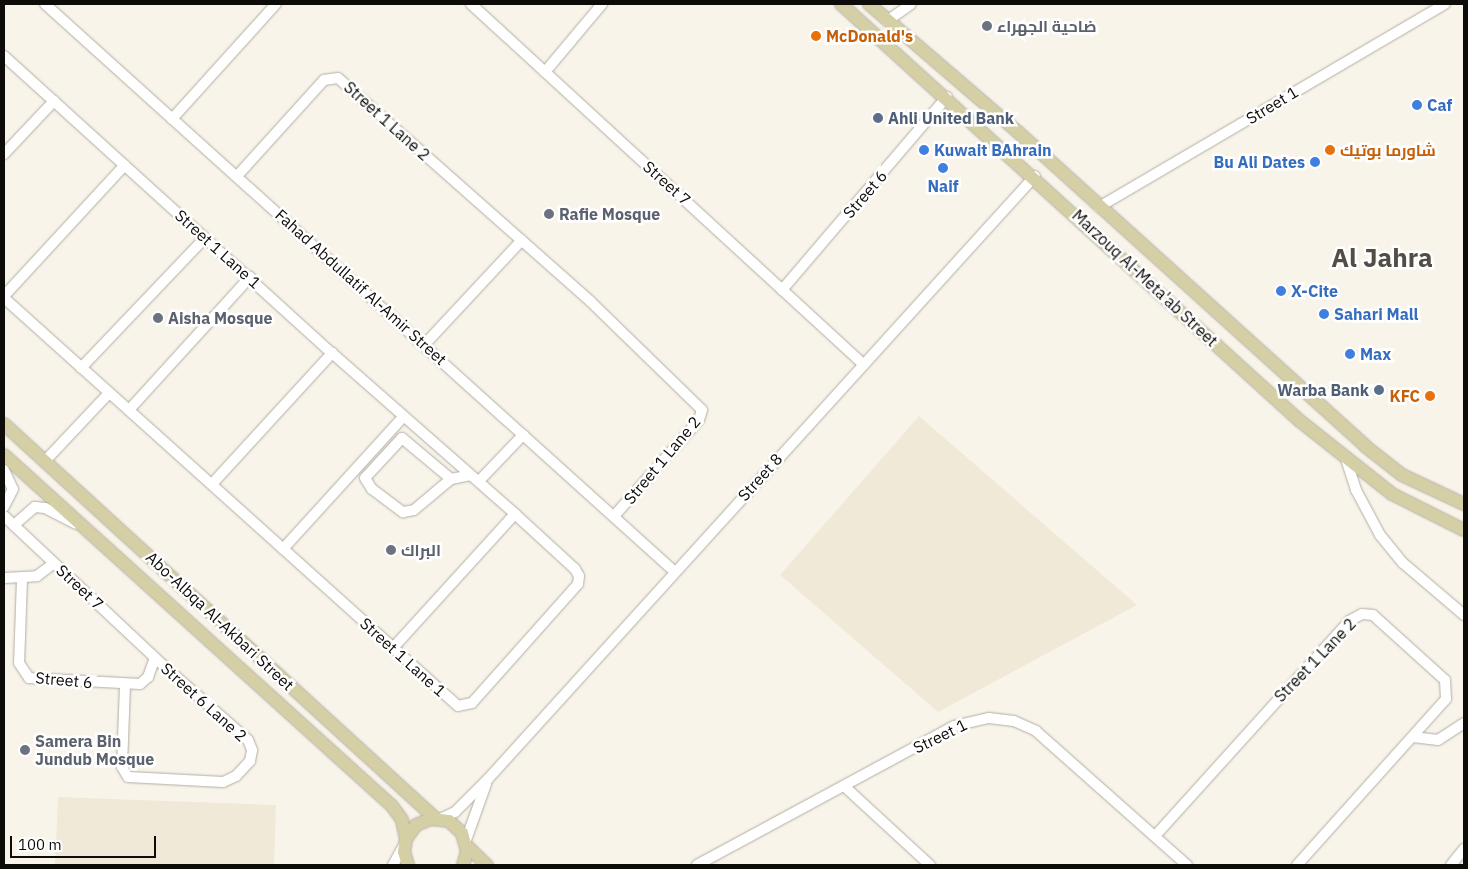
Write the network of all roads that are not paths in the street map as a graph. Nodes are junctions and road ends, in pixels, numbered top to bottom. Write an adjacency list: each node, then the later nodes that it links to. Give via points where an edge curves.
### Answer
1 (45, 4): 14 (street, Fahad Abdullatif Al-Amir Street)
2 (276, 4): 14 (street)
3 (471, 4): 11 (street, Street 7)
4 (602, 4): 11 (street)
5 (841, 4): 12 (main road, Marzouq Al-Meta'ab Street)
6 (869, 4): 9 (main road, Marzouq Al-Meta'ab Street)
7 (912, 4): 9 (street)
8 (1445, 4): 19 (street, Street 1)
9 (888, 21): 19 (main road, Marzouq Al-Meta'ab Street, via 1018,132)
10 (4, 56): 13 (street, Street 1 Lane 1)
11 (545, 72): 23 (street, Street 7)
12 (947, 98): 18 (main road, Marzouq Al-Meta'ab Street); 23 (street, Street 6)
13 (54, 101): 15 (street); 16 (street, Street 1 Lane 1)
14 (172, 119): 17 (street, Fahad Abdullatif Al-Amir Street)
15 (4, 154)
16 (125, 165): 20 (street, Street 1 Lane 1); 24 (street)
17 (237, 176): 21 (street, Street 1 Lane 2, via 324,80 334,77); 25 (street, Fahad Abdullatif Al-Amir Street)
18 (1035, 176): 27 (street, Street 8); 35 (main road, Marzouq Al-Meta'ab Street, via 1293,415)
19 (1099, 207): 41 (main road, Marzouq Al-Meta'ab Street, via 1365,446 1402,475)
20 (205, 238): 22 (street, Street 1 Lane 1); 28 (street)
21 (522, 240): 25 (street); 45 (street, Street 1 Lane 2, via 668,374 702,410 699,420)
22 (250, 277): 26 (street, Street 1 Lane 1); 30 (street)
23 (782, 290): 27 (street, Street 7)
24 (4, 297): 28 (street, Street 1 Lane 1)
25 (425, 344): 33 (street, Fahad Abdullatif Al-Amir Street)
26 (332, 353): 31 (street, Street 1 Lane 1); 40 (street)
27 (863, 364): 52 (street, Street 8)
28 (81, 368): 29 (street, Street 1 Lane 1)
29 (109, 393): 30 (street, Street 1 Lane 1); 36 (street)
30 (128, 410): 40 (street, Street 1 Lane 1)
31 (404, 416): 38 (street, Street 1 Lane 1); 49 (street)
32 (4, 424): 36 (main road, Abo-Albqa Al-Akbari Street)
33 (523, 435): 38 (street); 45 (street, Fahad Abdullatif Al-Amir Street)
34 (4, 455): 46 (main road, Abo-Albqa Al-Akbari Street)
35 (1346, 459): 48 (main road, Marzouq Al-Meta'ab Street, via 1392,494); 56 (street, via 1356,490 1380,535 1403,563)
36 (45, 461): 55 (main road, Abo-Albqa Al-Akbari Street)
37 (4, 470): 42 (street, via 14,488)
38 (475, 478): 39 (street); 43 (street, Street 1 Lane 1)
39 (451, 479): 39 (street, via 414,510 403,512 372,488 365,478 402,438)
40 (212, 484): 49 (street, Street 1 Lane 1)
41 (1464, 504)
42 (4, 507)
43 (515, 514): 57 (street); 57 (street, Street 1 Lane 1, via 575,569 579,581 478,696 468,705 454,703)
44 (4, 516): 47 (street, Street 7)
45 (614, 516): 52 (street, Fahad Abdullatif Al-Amir Street)
46 (79, 524): 47 (street, via 45,508 35,507); 50 (main road, Abo-Albqa Al-Akbari Street)
47 (14, 525): 51 (street, Street 7)
48 (1464, 530)
49 (283, 549): 57 (street, Street 1 Lane 1)
50 (118, 555): 55 (main road, via 134,564 201,622 208,622); 66 (main road, Abo-Albqa Al-Akbari Street, via 392,806 402,820)
51 (54, 563): 54 (street, via 37,576); 58 (street, Street 7)
52 (675, 572): 62 (street, Street 8)
53 (4, 578): 54 (street)
54 (22, 579): 59 (street, Street 6, via 19,663 26,676 35,680)
55 (212, 614): 64 (main road, Abo-Albqa Al-Akbari Street)
56 (1464, 615)
57 (393, 648)
58 (155, 658): 59 (street, Street 6, via 144,682); 59 (street, Street 6 Lane 2, via 248,740 252,755 243,770 231,779 215,782 128,777 122,768)
59 (125, 684)
60 (1464, 723): 61 (street, via 1438,740)
61 (1413, 737): 65 (street, Street 1 Lane 2, via 1444,704 1448,690 1445,680 1373,615 1357,615 1349,620); 76 (street, Street 1 Lane 2)
62 (488, 779): 64 (street, Street 8, via 455,812); 67 (street, Street 8)
63 (844, 786): 65 (street, Street 1, via 954,726 980,718 1001,718 1036,731); 73 (street, Street 1); 74 (street)
64 (438, 819): 66 (main road, via 416,826); 67 (main road, Abo-Albqa Al-Akbari Street, via 456,826)
65 (1155, 836): 75 (street, Street 1)
66 (405, 842): 69 (street); 70 (main road, Abo-Albqa Al-Akbari Street)
67 (466, 843): 71 (main road); 72 (main road)
68 (1464, 848): 77 (street)
69 (393, 865)
70 (408, 865)
71 (463, 865)
72 (487, 865)
73 (697, 865)
74 (930, 865)
75 (1187, 865)
76 (1297, 865)
77 (1451, 865)

